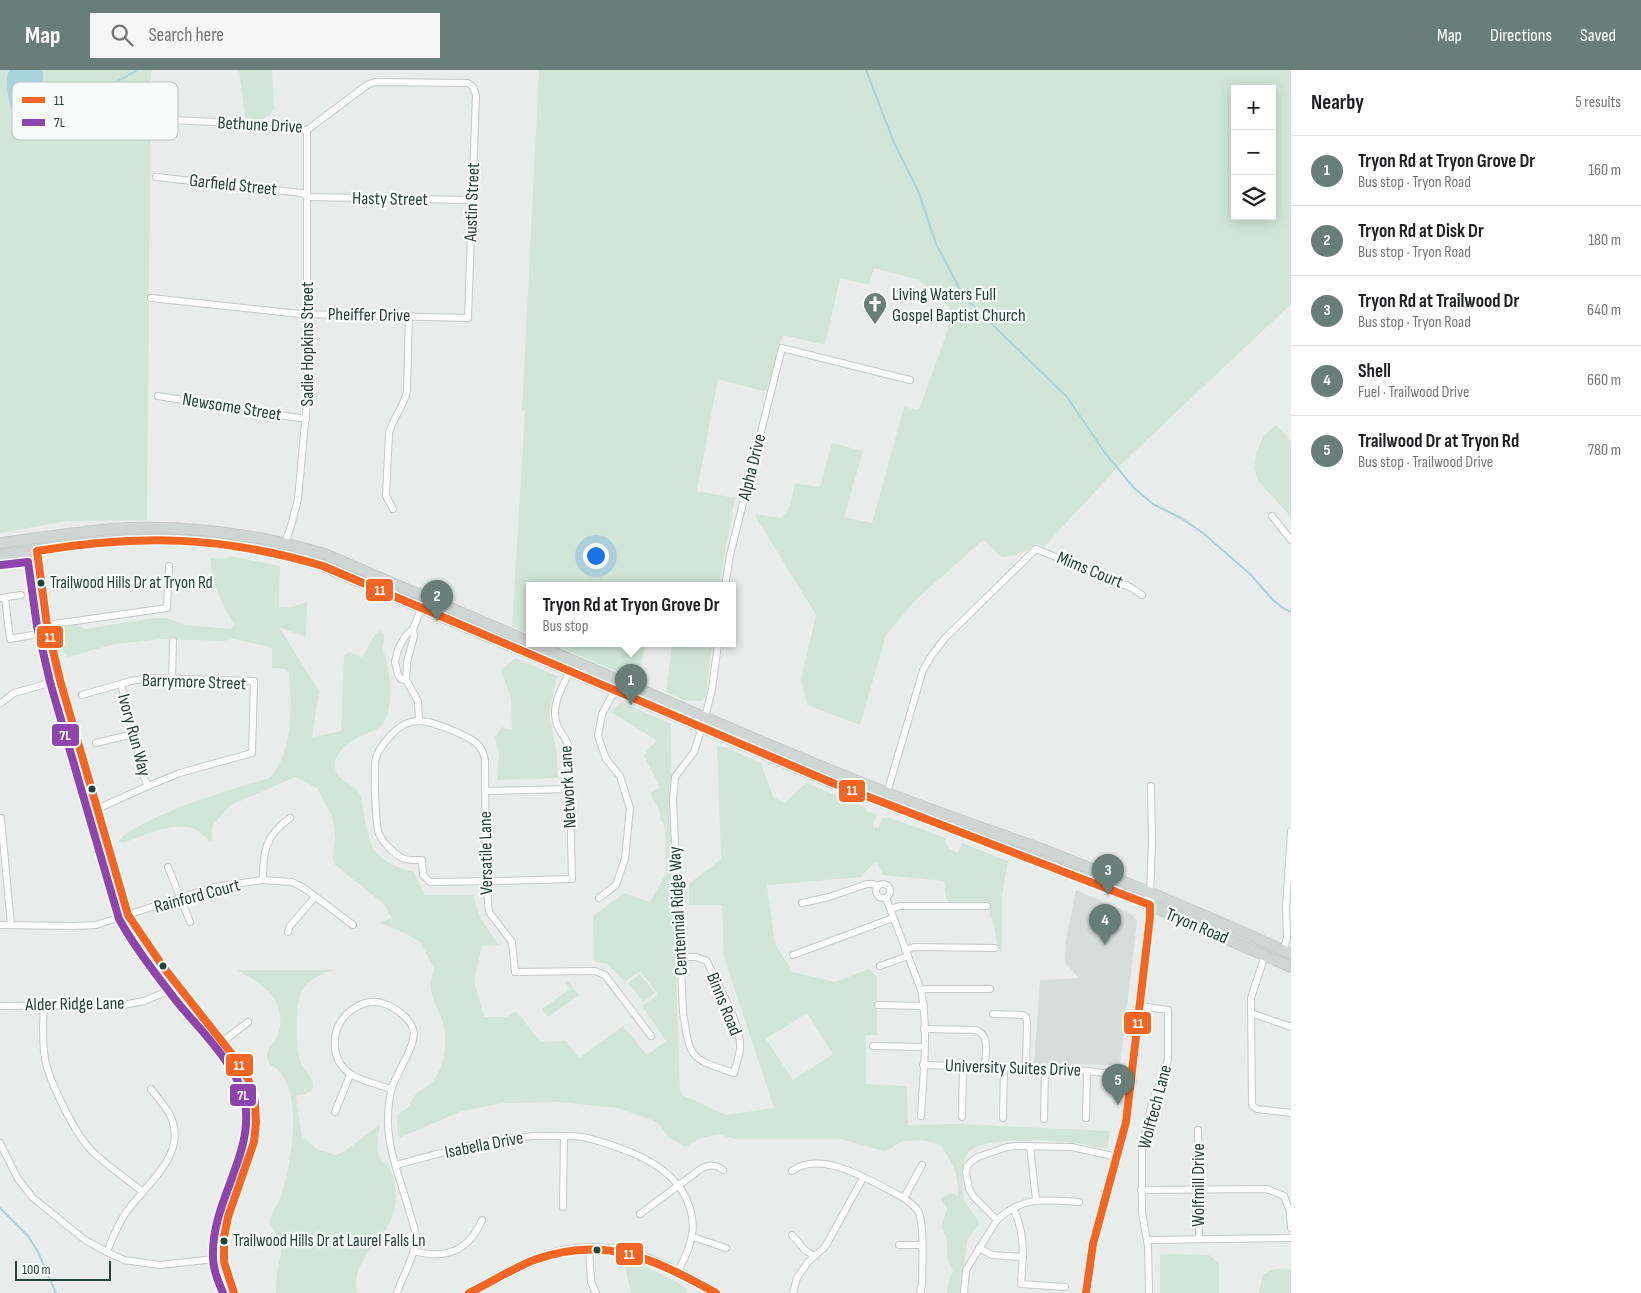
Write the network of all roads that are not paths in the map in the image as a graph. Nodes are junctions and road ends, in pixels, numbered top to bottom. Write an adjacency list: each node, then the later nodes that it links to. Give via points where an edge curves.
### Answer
1 (473, 86): 3 (street, Bethune Drive, via 468,83 374,82); 6 (street, Austin Street, via 476,95)
2 (178, 120): 3 (street, Bethune Drive)
3 (307, 130): 5 (street, Sadie Hopkins Street)
4 (156, 177): 5 (street, Garfield Street, via 302,193)
5 (307, 197): 6 (street, Hasty Street); 8 (street, Sadie Hopkins Street)
6 (472, 200): 10 (street, Austin Street)
7 (151, 298): 8 (street, Pheiffer Drive)
8 (307, 315): 9 (street, Pheiffer Drive); 13 (street, Sadie Hopkins Street)
9 (409, 316): 10 (street, Pheiffer Drive); 14 (street, via 407,391 390,433 386,496)
10 (468, 318)
11 (910, 380): 24 (street, Alpha Drive, via 782,348)
12 (158, 396): 13 (street, Newsome Street)
13 (306, 419): 19 (street, Sadie Hopkins Street, via 298,499)
14 (393, 509)
15 (1272, 516): 17 (street)
16 (101, 531): 18 (main road); 19 (main road, via 149,528 201,530); 20 (main road, via 41,544)
17 (1291, 540)
18 (0, 543)
19 (285, 543): 21 (street, Sadie Hopkins Street); 31 (main road, via 342,560)
20 (38, 551): 21 (main road, Tryon Road, via 115,541 167,540 218,543); 22 (main road, Tryon Road); 30 (street)
21 (282, 554): 28 (main road, Tryon Road, via 323,566)
22 (0, 555)
23 (169, 566): 30 (street, via 166,608)
24 (726, 582)
25 (1142, 594): 51 (street, Mims Court, via 1036,549 945,638 932,655 923,670)
26 (20, 595): 27 (street)
27 (2, 598): 30 (street, via 10,639)
28 (422, 607): 29 (street); 35 (main road, Tryon Road)
29 (413, 628): 38 (street); 38 (street, via 403,640 396,657 398,675)
30 (48, 629): 37 (street)
31 (526, 640)
32 (173, 641): 36 (street)
33 (540, 647): 44 (main road, Tryon Road)
34 (718, 647): 44 (street)
35 (570, 671): 40 (main road, Tryon Road); 49 (street, Network Lane, via 557,698 555,713 558,727 568,743)
36 (172, 678): 39 (street, Barrymore Street, via 148,678); 47 (street, Barrymore Street, via 254,681 252,753 180,773)
37 (60, 680): 42 (street, via 14,693); 52 (street)
38 (406, 680): 43 (street, via 418,701)
39 (120, 684): 41 (street, Barrymore Street); 45 (street, Ivory Run Way)
40 (615, 690): 44 (main road, Tryon Road); 63 (street, via 602,714 598,736 606,759 620,776 630,808 626,859 616,885)
41 (82, 695)
42 (0, 702)
43 (419, 721): 50 (street, Versatile Lane, via 434,723 479,745 485,761); 58 (street, via 400,726 381,747 376,759 379,836 403,858 422,860 423,875 430,882)
44 (703, 723): 51 (main road, Tryon Road); 66 (main road, Tryon Road, via 893,808); 81 (street, Centennial Ridge Way, via 694,752 675,777 673,789)
45 (133, 734): 46 (street); 47 (street, Ivory Run Way)
46 (96, 743)
47 (148, 786): 52 (street, Barrymore Street)
48 (1151, 786): 60 (street)
49 (570, 789): 50 (street); 58 (street, Network Lane, via 572,879)
50 (484, 791): 58 (street, Versatile Lane)
51 (887, 793): 60 (main road, Tryon Road)
52 (97, 810): 69 (street)
53 (1, 818): 73 (street)
54 (290, 818): 57 (street, via 271,836 264,852)
55 (1291, 831): 77 (street)
56 (168, 867): 62 (street)
57 (263, 880): 61 (street, Rainford Court, via 292,882); 62 (street, Rainford Court, via 214,887)
58 (486, 881): 97 (street, Versatile Lane, via 489,912 512,942 515,972 600,973)
59 (877, 886): 64 (street, via 877,895); 64 (street, via 884,884 890,888); 65 (street, via 867,884 835,896)
60 (1150, 893): 66 (street); 77 (main road, Tryon Road)
61 (315, 897): 74 (street, Rainford Court); 75 (street)
62 (181, 898): 69 (street, Rainford Court); 71 (street)
63 (599, 898)
64 (886, 898): 68 (street)
65 (802, 903)
66 (1150, 905): 80 (main road, Tryon Road); 91 (street)
67 (987, 906): 68 (street, via 900,906)
68 (891, 909): 70 (street)
69 (128, 915): 73 (street, Rainford Court, via 96,925); 84 (street, via 148,948)
70 (893, 918): 78 (street); 79 (street)
71 (190, 922)
72 (0, 925): 73 (street, Rainford Court)
73 (11, 925)
74 (353, 925)
75 (288, 932)
76 (995, 948): 78 (street, via 914,947)
77 (1287, 952)
78 (907, 953): 82 (street); 86 (street)
79 (793, 955)
80 (1265, 955): 83 (main road, Tryon Road); 92 (street, via 1251,998)
81 (681, 957): 108 (street, Centennial Ridge Way, via 683,1012 690,1051 705,1064); 108 (street, Binns Road, via 707,961 739,1038 740,1049)
82 (880, 966)
83 (1291, 967)
84 (175, 982): 89 (street, Alder Ridge Lane, via 163,993 123,1005); 98 (street)
85 (990, 989): 86 (street)
86 (921, 990): 90 (street)
87 (878, 1005): 90 (street)
88 (0, 1006): 89 (street, Alder Ridge Lane)
89 (44, 1006): 133 (street, via 46,1061 52,1081 77,1131 91,1150)
90 (924, 1006): 96 (street)
91 (1140, 1006): 110 (street); 132 (street, Wolftech Lane, via 1168,1010 1168,1059 1152,1102 1142,1150)
92 (1251, 1012): 95 (street); 114 (street, via 1252,1105 1257,1109)
93 (993, 1014): 105 (street, via 1026,1017)
94 (248, 1022): 98 (street)
95 (1291, 1027)
96 (924, 1029): 100 (street); 103 (street, via 982,1032 986,1037)
97 (652, 1036)
98 (222, 1042): 157 (street, via 250,1085 256,1121 252,1153 228,1217)
99 (873, 1046): 100 (street)
100 (924, 1047): 101 (street)
101 (923, 1065): 102 (street, University Suites Drive); 115 (street)
102 (963, 1066): 103 (street, University Suites Drive); 116 (street)
103 (985, 1067): 104 (street, University Suites Drive)
104 (1004, 1068): 105 (street, University Suites Drive); 117 (street)
105 (1026, 1068): 106 (street, University Suites Drive)
106 (1045, 1068): 107 (street, University Suites Drive); 119 (street)
107 (1087, 1071): 110 (street, University Suites Drive); 118 (street)
108 (734, 1073)
109 (350, 1075): 112 (street); 112 (street, via 338,1063 335,1032 344,1015 351,1010 370,1002 380,1003 401,1014 413,1029 414,1038); 113 (street)
110 (1132, 1076): 124 (street)
111 (151, 1088): 133 (street, via 173,1123 174,1150)
112 (391, 1089): 125 (street, via 388,1120)
113 (335, 1112)
114 (1291, 1113)
115 (921, 1116)
116 (962, 1117)
117 (1003, 1118)
118 (1086, 1118)
119 (1044, 1119)
120 (1198, 1130): 131 (street, Wolfmill Drive)
121 (564, 1136): 125 (street, Isabella Drive, via 504,1138); 130 (street, Isabella Drive, via 596,1140 642,1157 657,1165); 137 (street)
122 (0, 1143): 154 (street, via 18,1180 33,1198 85,1240)
123 (1030, 1146): 124 (street, via 1072,1147); 135 (street); 141 (street, via 995,1150 968,1166 969,1189)
124 (1118, 1157): 168 (street, via 1093,1244)
125 (396, 1165): 153 (street, via 416,1236)
126 (922, 1165): 134 (street)
127 (723, 1170): 130 (street, via 718,1166 702,1168)
128 (792, 1171): 129 (street, via 808,1164 830,1165)
129 (864, 1178): 134 (street); 155 (street, via 824,1247)
130 (678, 1185): 139 (street); 144 (street, Isabella Drive, via 688,1204)
131 (1198, 1189): 132 (street); 142 (street, via 1267,1189 1284,1196); 146 (street, Wolfmill Drive)
132 (1141, 1190): 147 (street, Wolftech Lane)
133 (143, 1192): 154 (street, via 125,1214)
134 (904, 1198): 149 (street, via 919,1212)
135 (1036, 1200): 136 (street); 138 (street)
136 (1080, 1202)
137 (563, 1207)
138 (1013, 1208): 141 (street); 156 (street, via 1023,1238)
139 (640, 1214)
140 (482, 1220): 153 (street, via 475,1235 448,1253 428,1255)
141 (997, 1220): 151 (street)
142 (1291, 1228)
143 (792, 1235): 155 (street)
144 (693, 1237): 150 (street); 158 (street)
145 (1291, 1238): 146 (street)
146 (1198, 1239): 147 (street)
147 (1147, 1240): 169 (street, Wolftech Lane)
148 (899, 1245): 149 (street)
149 (922, 1245): 166 (street)
150 (726, 1248)
151 (979, 1248): 156 (street, via 992,1255); 167 (street, via 966,1270)
152 (589, 1249): 158 (street, via 618,1250); 162 (street, via 543,1257); 163 (street, via 591,1282)
153 (414, 1251): 161 (street)
154 (107, 1252): 157 (street, via 124,1260 160,1265)
155 (814, 1256): 165 (street, via 798,1278)
156 (1023, 1257): 159 (street, via 1021,1284)
157 (223, 1258): 160 (street)
158 (678, 1271): 164 (street)
159 (1066, 1287)
160 (234, 1293)
161 (397, 1293)
162 (469, 1293)
163 (596, 1293)
164 (716, 1293)
165 (795, 1293)
166 (920, 1293)
167 (964, 1293)
168 (1086, 1293)
169 (1149, 1293)

